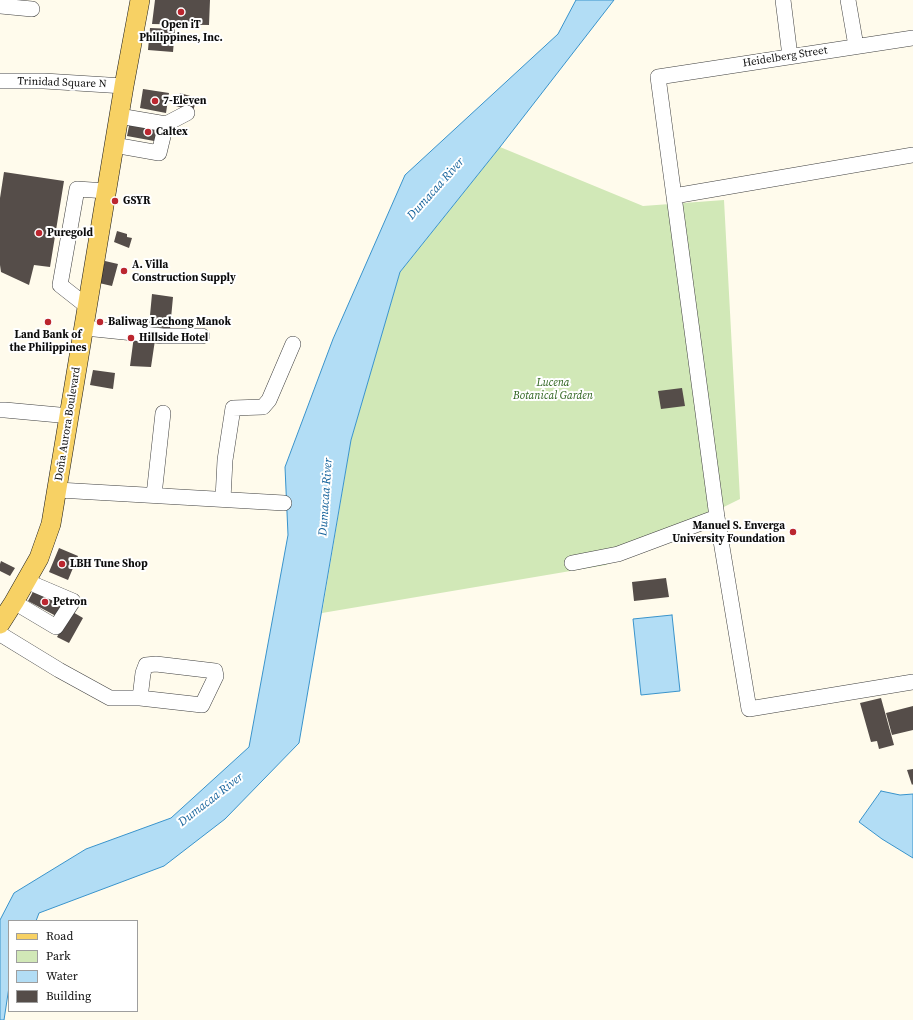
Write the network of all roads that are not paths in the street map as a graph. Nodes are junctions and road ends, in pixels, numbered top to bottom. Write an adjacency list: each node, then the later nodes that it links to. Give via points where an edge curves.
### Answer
1 (140, 0): 10 (main road, Doña Aurora Boulevard)
2 (783, 0): 8 (street)
3 (848, 0): 7 (street)
4 (0, 6): 5 (street)
5 (32, 9)
6 (913, 38): 7 (street, Heidelberg Street)
7 (856, 46): 8 (street, Heidelberg Street)
8 (790, 56): 17 (street, Heidelberg Street, via 658,77)
9 (0, 82): 10 (street, Trinidad Square N, via 44,81)
10 (124, 86): 12 (main road, Doña Aurora Boulevard)
11 (187, 114): 13 (street)
12 (119, 116): 13 (street); 14 (main road, Doña Aurora Boulevard)
13 (166, 124): 14 (street, via 160,153)
14 (114, 145): 16 (main road, Doña Aurora Boulevard)
15 (913, 156): 17 (street)
16 (107, 191): 18 (main road, Doña Aurora Boulevard); 18 (street, via 77,189 60,285)
17 (674, 196): 29 (street)
18 (88, 307): 19 (main road, Doña Aurora Boulevard)
19 (85, 328): 20 (street, via 163,336); 24 (main road, Doña Aurora Boulevard)
20 (202, 336)
21 (293, 344): 27 (street, via 269,400 263,407 233,408 225,460)
22 (0, 410): 24 (street)
23 (163, 413): 26 (street)
24 (70, 416): 25 (main road, Doña Aurora Boulevard)
25 (58, 490): 26 (street); 31 (main road, Doña Aurora Boulevard, via 51,524 39,558)
26 (154, 495): 27 (street)
27 (223, 499): 28 (street)
28 (284, 503)
29 (718, 517): 30 (street, via 618,554); 35 (street, via 749,709)
30 (572, 563)
31 (26, 581): 32 (main road, Doña Aurora Boulevard); 32 (street, via 73,601 56,627)
32 (14, 602): 33 (main road, Doña Aurora Boulevard)
33 (0, 624)
34 (0, 634): 36 (street, via 110,698)
35 (913, 682)
36 (140, 698): 36 (street, via 202,705 216,676 215,671 146,665)

